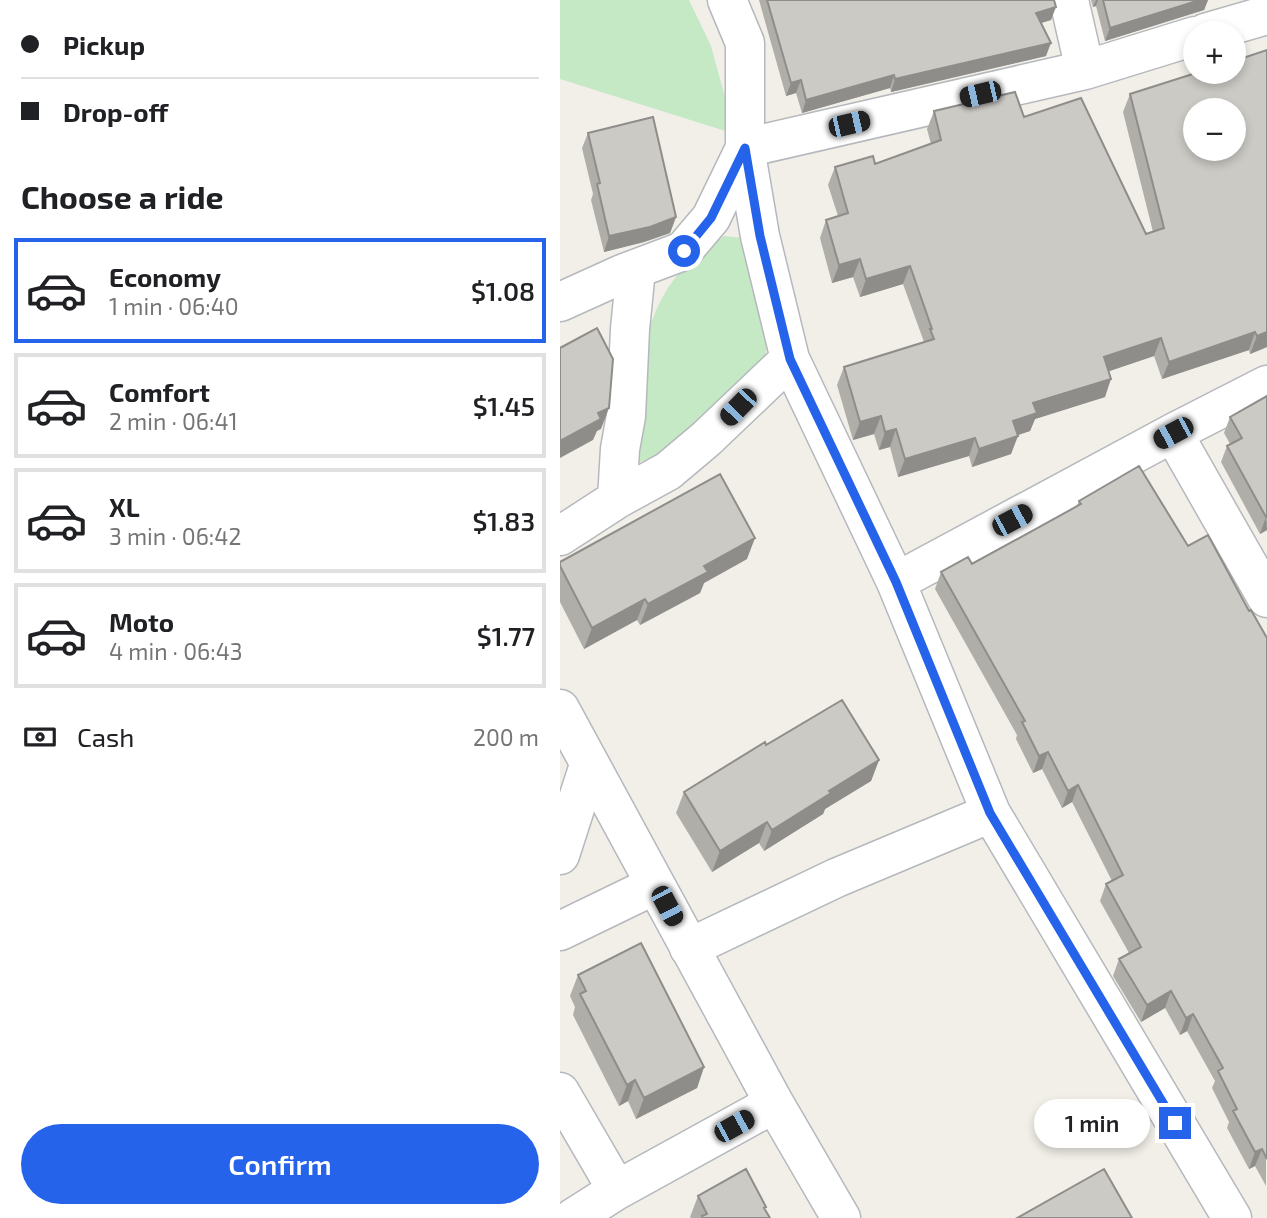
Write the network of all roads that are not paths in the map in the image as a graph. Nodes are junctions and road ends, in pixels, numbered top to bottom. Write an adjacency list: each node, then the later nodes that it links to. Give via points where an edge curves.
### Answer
1 (727, 0): 7 (street, via 746,43)
2 (1069, 0): 6 (street)
3 (1267, 15): 4 (street)
4 (1246, 21)
5 (1183, 40): 6 (street)
6 (1085, 70): 7 (street)
7 (745, 148): 8 (street, via 711,218 684,251); 10 (street, via 760,236)
8 (636, 270): 9 (street); 13 (street)
9 (560, 302)
10 (790, 359): 13 (street, via 668,471); 15 (street)
11 (1267, 385): 12 (street)
12 (1173, 433): 15 (street); 16 (street)
13 (617, 499): 14 (street)
14 (560, 536)
15 (896, 582): 19 (street)
16 (1267, 598)
17 (560, 709): 18 (street)
18 (589, 765): 20 (street); 21 (street)
19 (990, 813): 23 (street, via 836,878); 29 (street)
20 (560, 855)
21 (655, 885): 22 (street); 23 (street)
22 (560, 932)
23 (689, 948): 25 (street)
24 (560, 1092): 26 (street)
25 (773, 1101): 26 (street); 28 (street)
26 (617, 1190): 27 (street)
27 (573, 1218)
28 (841, 1218)
29 (1232, 1218)

